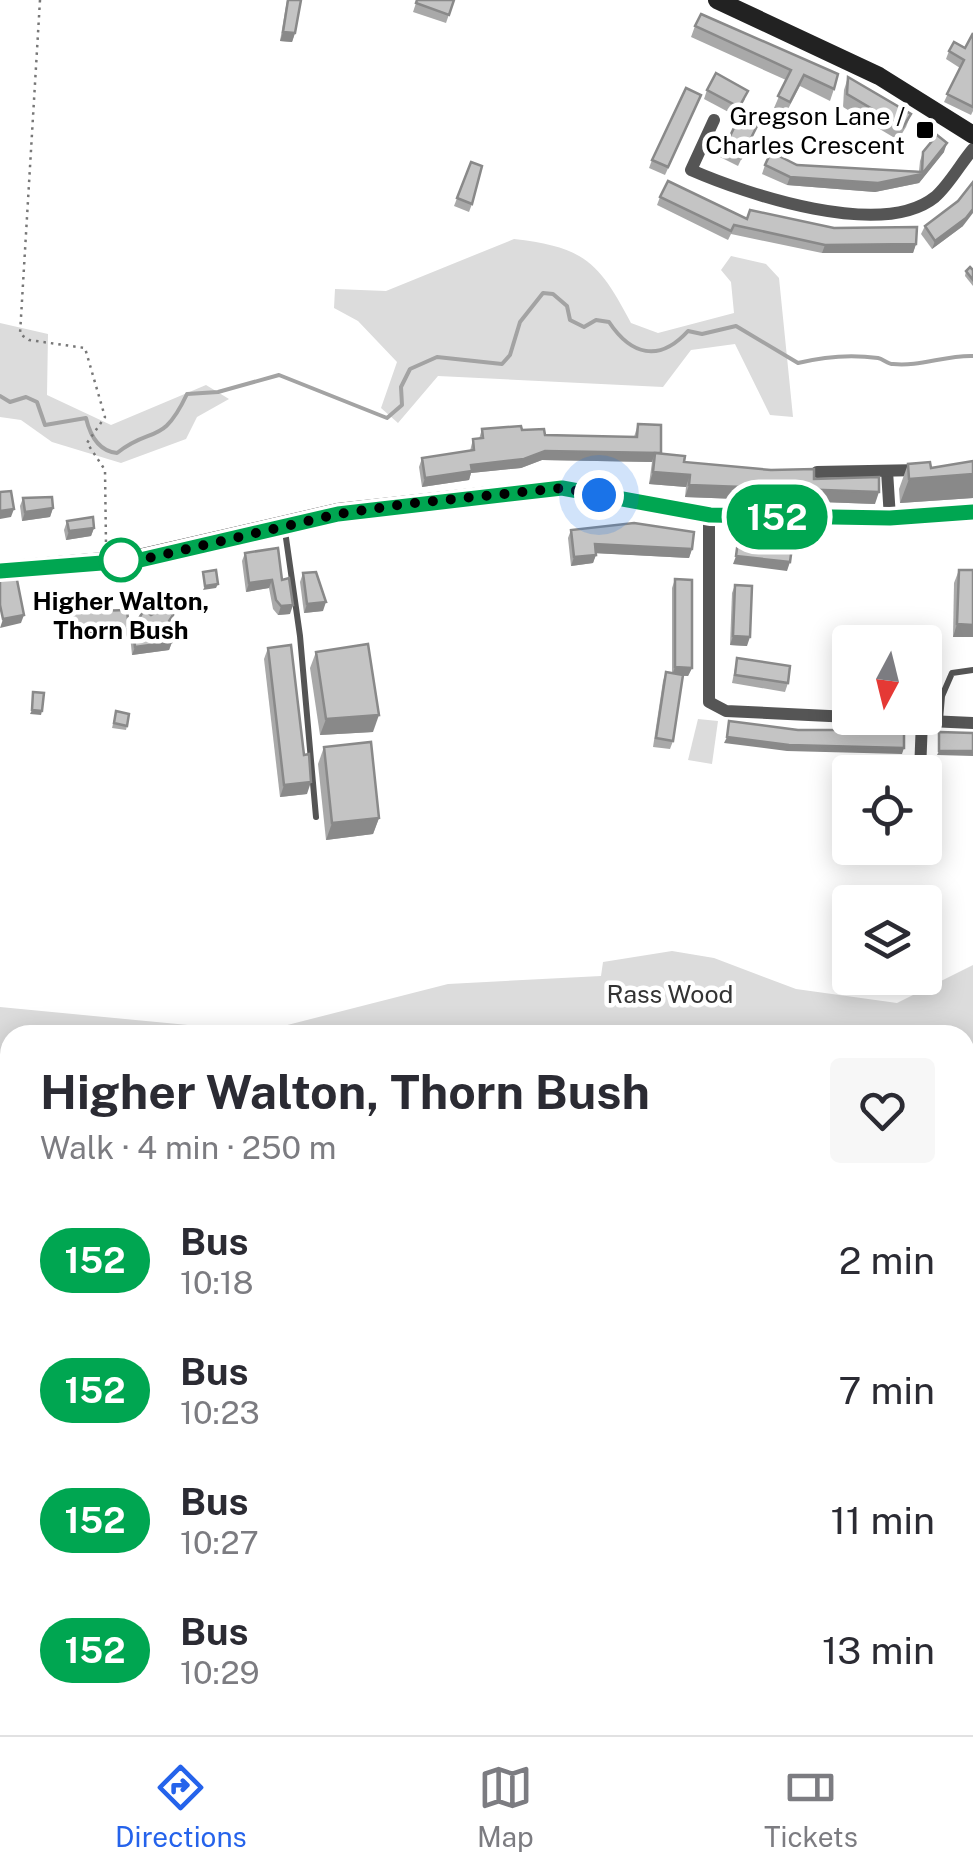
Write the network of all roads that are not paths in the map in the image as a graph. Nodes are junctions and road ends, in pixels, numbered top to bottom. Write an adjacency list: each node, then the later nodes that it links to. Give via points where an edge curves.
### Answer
1 (717, 0): 3 (street, via 879,76)
2 (714, 120): 4 (street, via 691,170 794,207 910,210 935,197)
3 (973, 134)
4 (973, 148)
5 (939, 470): 6 (street)
6 (888, 471): 7 (street); 10 (street)
7 (817, 472)
8 (973, 512): 10 (main road)
9 (710, 515): 10 (main road); 11 (main road, via 562,488); 15 (street, via 709,702 726,711)
10 (890, 518)
11 (284, 525): 12 (main road, via 140,560); 18 (lane)
12 (0, 571)
13 (973, 670): 14 (lane, via 947,680)
14 (942, 709)
15 (832, 716)
16 (942, 721): 17 (street)
17 (973, 723)
18 (316, 817)

